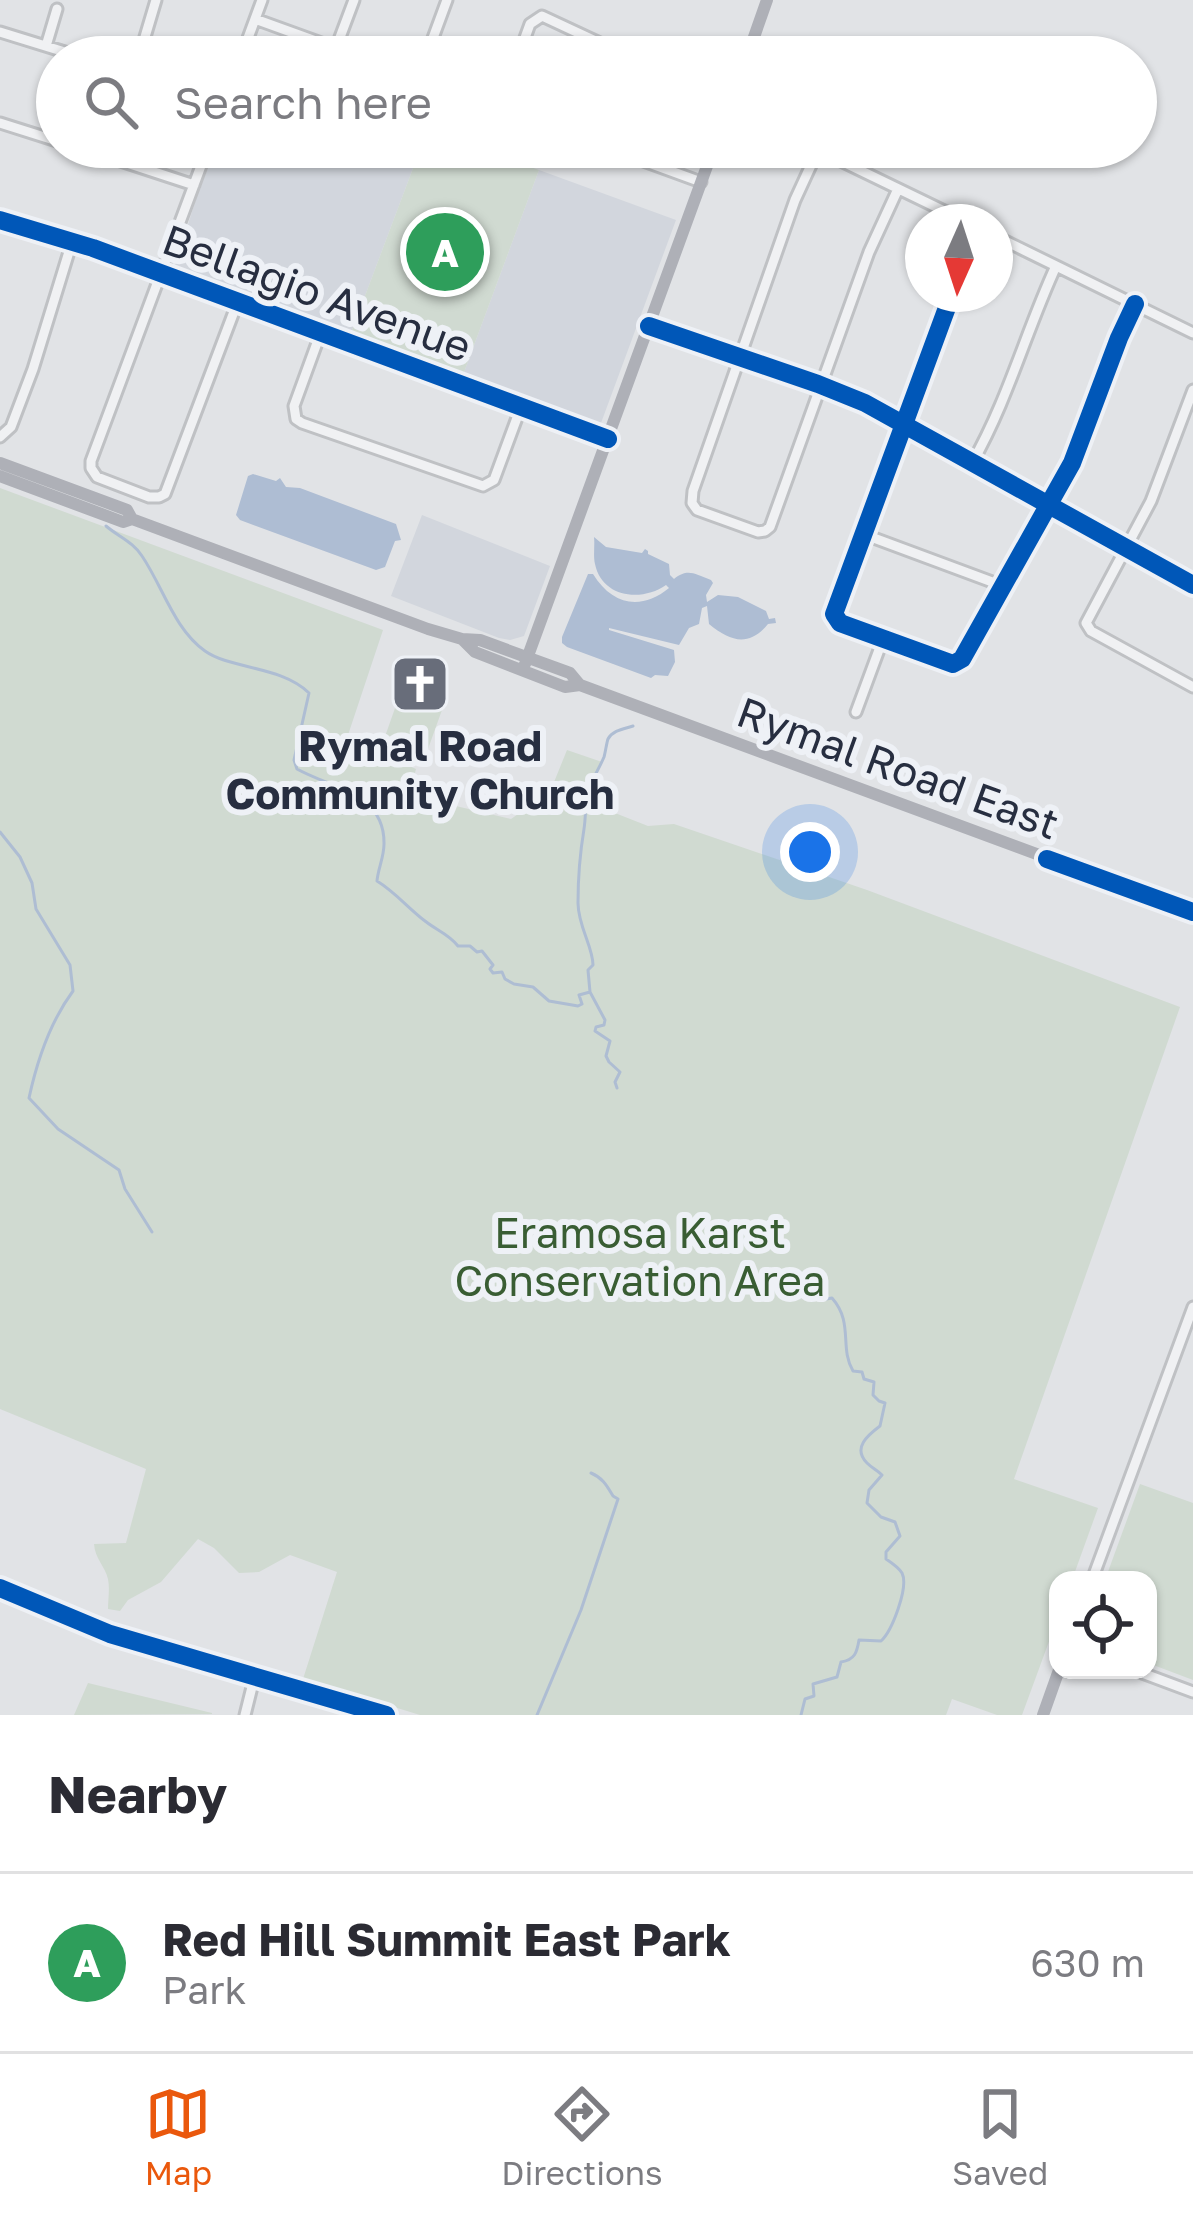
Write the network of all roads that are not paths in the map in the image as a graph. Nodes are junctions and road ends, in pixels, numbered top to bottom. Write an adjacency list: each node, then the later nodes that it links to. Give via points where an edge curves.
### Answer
1 (156, 0): 10 (street)
2 (262, 0): 7 (street)
3 (354, 0): 13 (street)
4 (447, 0): 14 (street)
5 (767, 0): 17 (main road)
6 (57, 9): 9 (street)
7 (255, 19): 11 (street); 12 (street)
8 (0, 32): 18 (street)
9 (49, 36)
10 (145, 36)
11 (249, 36)
12 (302, 36)
13 (340, 36)
14 (434, 36)
15 (526, 36): 16 (street, via 542,16)
16 (585, 36)
17 (754, 36)
18 (36, 43)
19 (0, 123): 20 (street)
20 (36, 134)
21 (142, 168): 28 (street)
22 (200, 168): 28 (street)
23 (664, 168): 27 (street)
24 (706, 168): 27 (main road)
25 (807, 168): 42 (street)
26 (855, 168): 29 (street)
27 (701, 182): 39 (main road)
28 (194, 185): 35 (street)
29 (898, 189): 30 (street); 43 (street)
30 (929, 204)
31 (0, 220): 32 (street, Bellagio Avenue)
32 (72, 242): 35 (street, Bellagio Avenue); 47 (street, via 11,427)
33 (1013, 245): 34 (street)
34 (1056, 266): 37 (street); 50 (street)
35 (161, 273): 36 (street, Bellagio Avenue); 36 (street, via 91,468 148,497 169,488)
36 (238, 301): 40 (street, Bellagio Avenue)
37 (1135, 304): 41 (street); 52 (street, via 1076,455)
38 (945, 312): 46 (street)
39 (649, 326): 42 (street); 48 (main road)
40 (321, 332): 45 (street, Bellagio Avenue); 45 (street, via 294,406 302,423 483,486 494,479)
41 (1193, 332)
42 (742, 358): 43 (street); 43 (street, via 691,498 697,511 766,531)
43 (823, 386): 46 (street)
44 (1193, 390): 55 (street)
45 (520, 407): 48 (street, Bellagio Avenue)
46 (904, 425): 50 (street); 54 (street)
47 (0, 437)
48 (608, 439): 59 (main road)
49 (0, 463): 53 (main road, Rymal Road East, via 128,510)
50 (972, 463): 52 (street)
51 (0, 476): 53 (main road, Rymal Road East)
52 (1048, 504): 55 (street); 57 (street)
53 (132, 519): 59 (main road, Rymal Road East, via 462,639 475,652)
54 (863, 534): 57 (street); 58 (street, via 834,616)
55 (1125, 547): 56 (street); 60 (street, via 1086,626)
56 (1193, 585)
57 (1003, 586): 58 (street, via 958,663)
58 (883, 639): 61 (street)
59 (525, 664): 62 (main road, Rymal Road East, via 566,687 580,685)
60 (1193, 687)
61 (856, 712)
62 (1193, 912)
63 (1193, 1307): 64 (street)
64 (1095, 1571)
65 (0, 1588): 66 (main road, via 110,1634)
66 (255, 1675): 70 (street); 71 (main road)
67 (1056, 1679): 72 (main road)
68 (1157, 1679): 69 (street)
69 (1193, 1692)
70 (245, 1715)
71 (386, 1715)
72 (1043, 1715)

